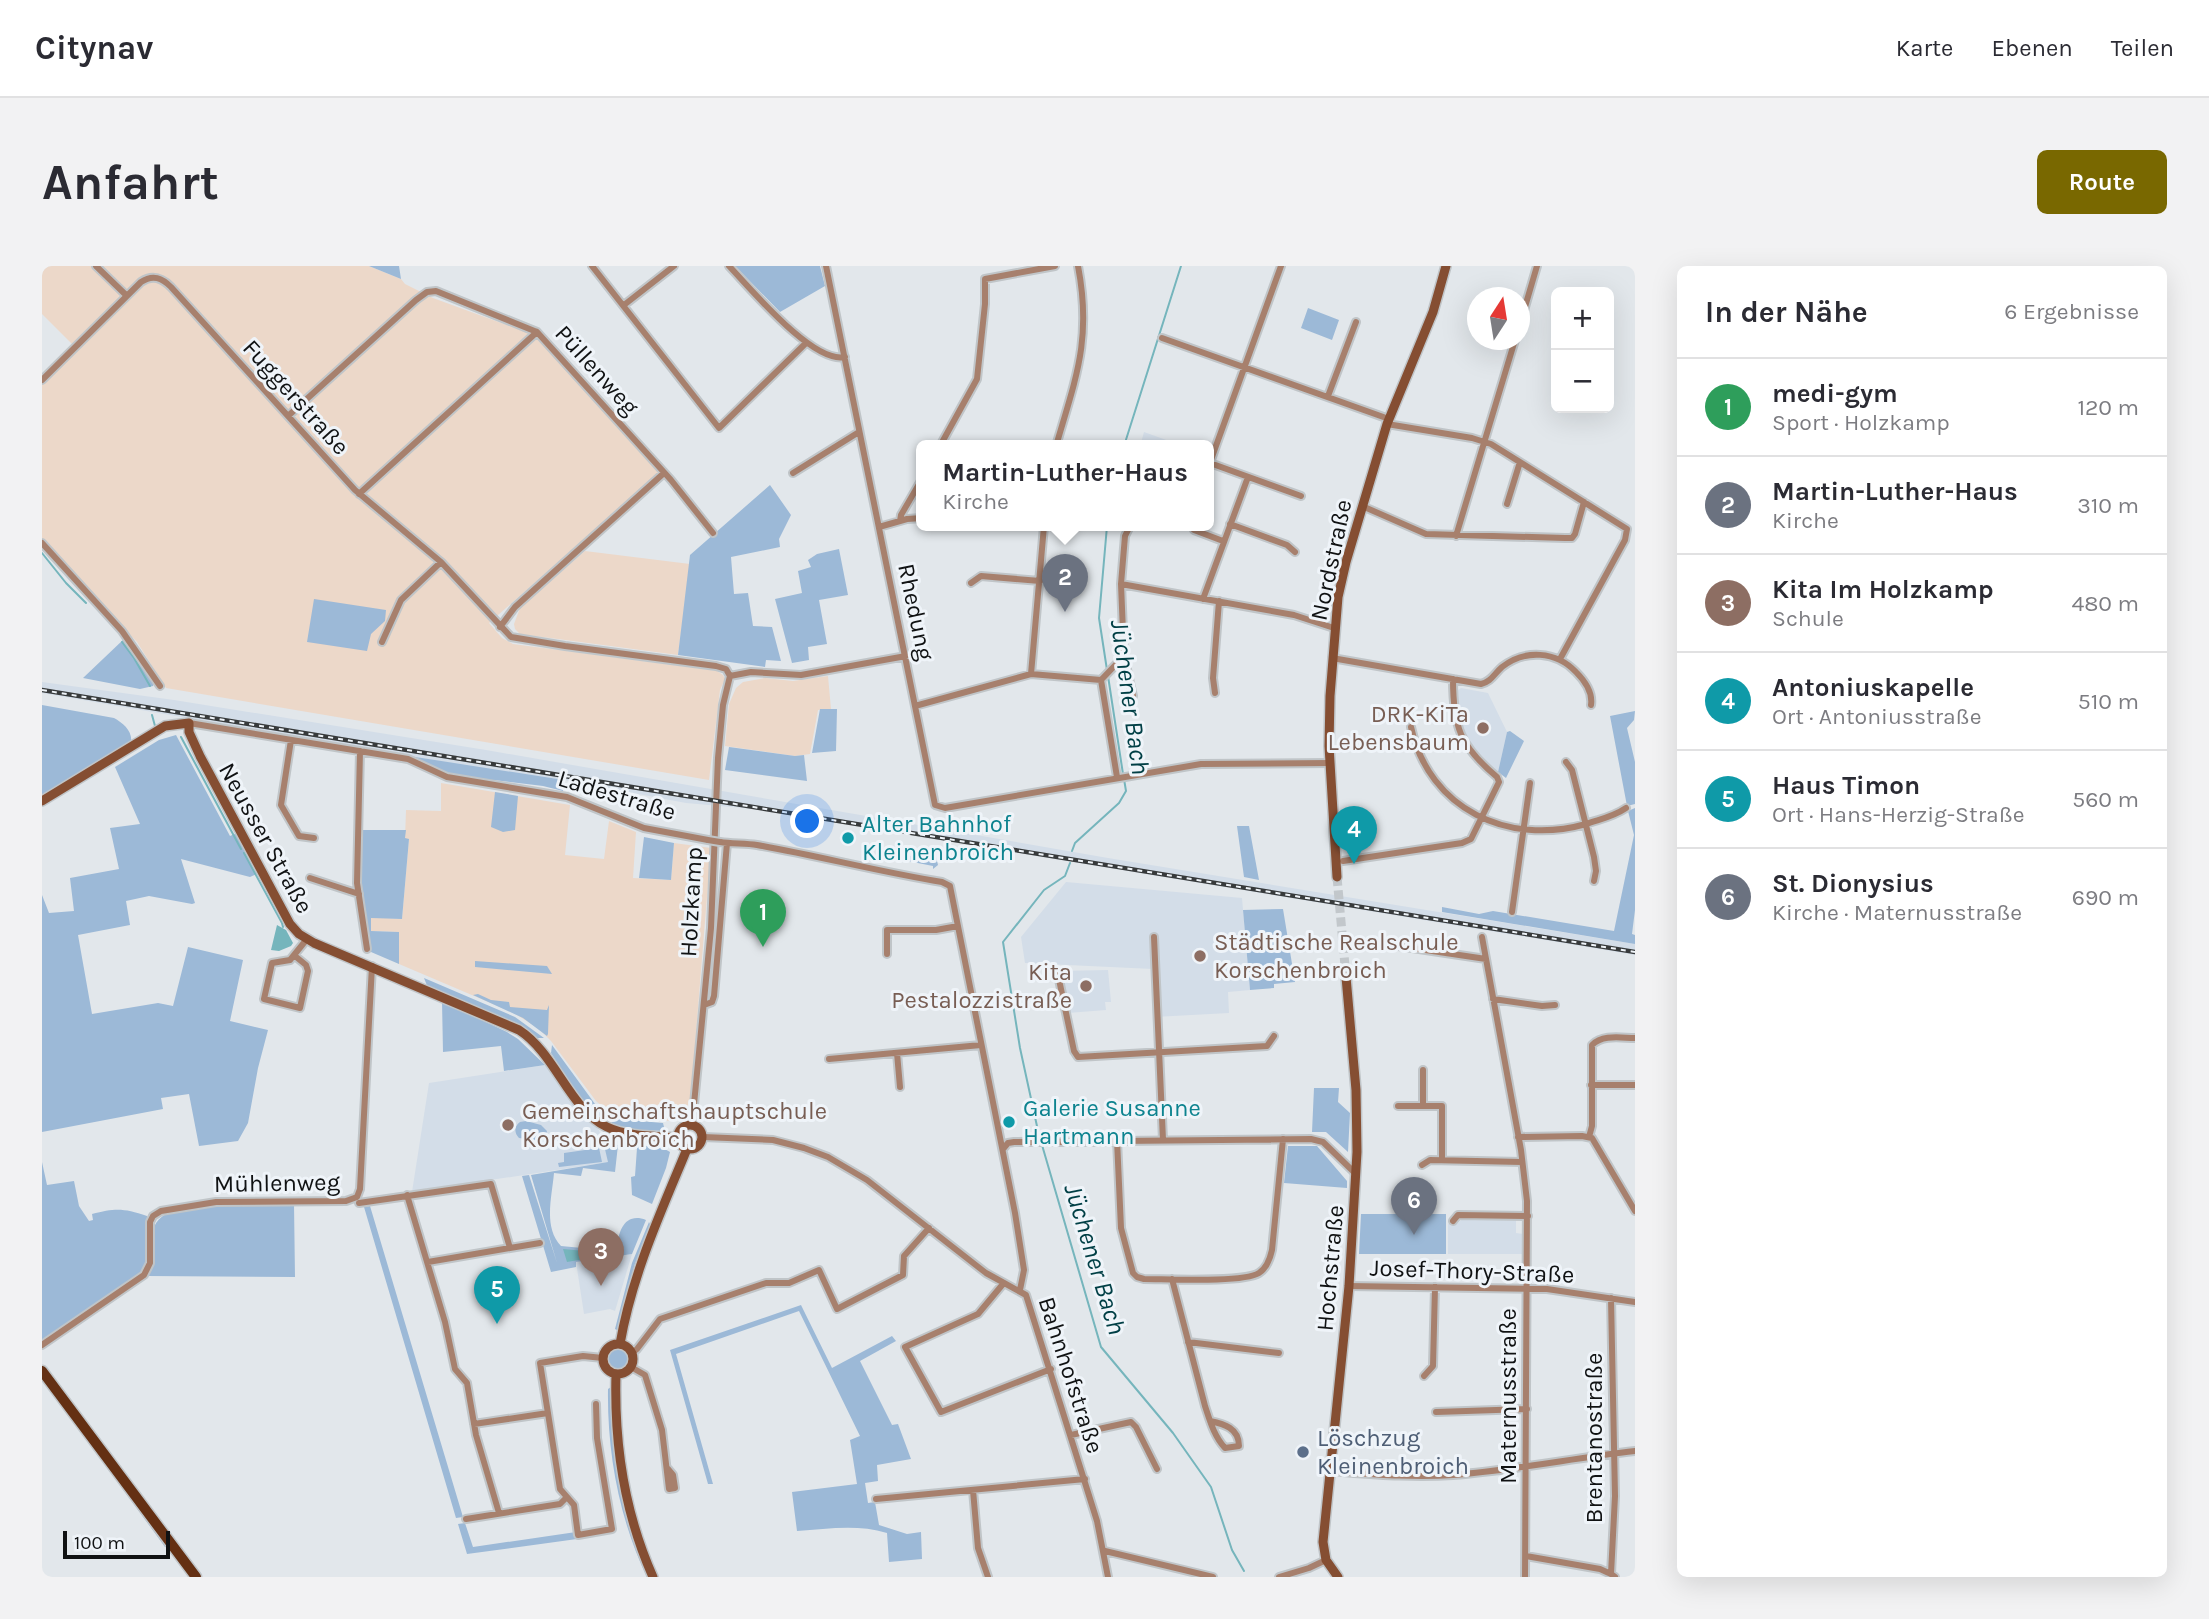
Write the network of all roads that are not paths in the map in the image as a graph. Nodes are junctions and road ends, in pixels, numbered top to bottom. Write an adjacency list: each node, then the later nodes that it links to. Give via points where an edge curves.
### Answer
1 (96, 266): 12 (street)
2 (592, 266): 13 (street)
3 (674, 266): 13 (street)
4 (729, 266): 17 (street)
5 (826, 266): 19 (street, Rhedung)
6 (1055, 266): 26 (street, via 985,279 977,379)
7 (1078, 266): 27 (street, via 1083,339 1078,374)
8 (1281, 266): 20 (street)
9 (1446, 266): 24 (street, Nordstraße, via 1433,312)
10 (1537, 266): 11 (street)
11 (1530, 290)
12 (125, 296): 21 (street, Fuggerstraße); 23 (street, Fuggerstraße, via 148,278 163,280)
13 (624, 305): 17 (street, via 719,428)
14 (1356, 322): 22 (street)
15 (537, 332): 23 (street, Püllenweg, via 439,292 427,292); 32 (street, Püllenweg); 36 (street)
16 (1162, 338): 20 (street)
17 (805, 344): 19 (street, via 832,357)
18 (1512, 350): 28 (street)
19 (845, 357): 25 (street, Rhedung)
20 (1245, 366): 22 (street); 29 (street)
21 (42, 380)
22 (1328, 396): 24 (street)
23 (288, 416): 36 (street, Fuggerstraße)
24 (1388, 422): 28 (street); 40 (street, Nordstraße)
25 (859, 432): 33 (street); 44 (street, Rhedung)
26 (943, 440)
27 (1058, 440)
28 (1485, 442): 30 (street); 49 (street)
29 (1214, 452)
30 (1520, 461): 38 (street); 39 (street)
31 (1214, 467): 34 (street)
32 (664, 472): 48 (street, Püllenweg); 59 (street, via 515,607)
33 (793, 473)
34 (1248, 477): 37 (street); 43 (street)
35 (916, 489): 42 (street)
36 (359, 494): 53 (street, Fuggerstraße)
37 (1301, 496)
38 (1584, 502): 49 (street, via 1572,538); 65 (street, via 1628,533)
39 (1507, 504)
40 (1362, 506): 49 (street, via 1423,534); 60 (street, Nordstraße, via 1341,579)
41 (916, 519): 42 (street)
42 (900, 521): 44 (street)
43 (1230, 524): 50 (street); 52 (street)
44 (879, 527): 62 (street, Rhedung)
45 (1044, 531): 54 (street)
46 (1128, 531): 56 (street)
47 (1197, 531): 50 (street)
48 (713, 533)
49 (1456, 536)
50 (1223, 541): 57 (street)
51 (42, 543): 70 (street, via 122,631)
52 (1296, 552)
53 (441, 562): 59 (street); 61 (street, via 401,600)
54 (1040, 581): 55 (street, via 981,576); 66 (street)
55 (971, 583)
56 (1121, 584): 57 (street); 63 (street)
57 (1203, 598): 58 (street)
58 (1219, 601): 60 (street, via 1294,615); 71 (street)
59 (500, 627): 67 (street, via 518,640 716,666)
60 (1334, 628): 64 (street, Nordstraße)
61 (382, 642)
62 (906, 656): 67 (street, via 807,675 751,672); 74 (street, Rhedung)
63 (1124, 656): 68 (street); 72 (street)
64 (1332, 658): 69 (street); 80 (street, Nordstraße)
65 (1560, 659): 69 (street, via 1522,657 1484,684); 73 (street, via 1586,683)
66 (1031, 674): 68 (street); 74 (street)
67 (730, 676): 111 (street, Holzkamp, via 718,758)
68 (1102, 679): 81 (street)
69 (1453, 679): 85 (street, via 1454,713 1461,738 1498,779)
70 (160, 686)
71 (1215, 693)
72 (1133, 696)
73 (1591, 705)
74 (915, 706): 81 (street, Rhedung, via 938,807)
75 (190, 723): 77 (street, Ladestraße); 83 (street, via 165,726); 100 (street, Neusser Straße, via 189,732 204,764 290,923)
76 (1411, 727): 85 (street, via 1421,758 1438,784)
77 (291, 740): 78 (street, Ladestraße); 88 (street, via 281,807 299,836)
78 (360, 751): 89 (street, Ladestraße, bridge, via 412,760 447,777 567,797 645,828); 95 (street)
79 (1566, 762): 86 (street)
80 (1329, 763): 81 (street, via 1223,762); 91 (street, Nordstraße)
81 (1119, 777)
82 (1530, 783): 87 (street)
83 (42, 801)
84 (1626, 808): 86 (street)
85 (1482, 818): 87 (street); 90 (street, via 1466,842)
86 (1585, 824): 87 (street, via 1553,831); 93 (street, via 1596,864)
87 (1524, 830): 96 (street)
88 (314, 838)
89 (723, 843): 94 (street, Ladestraße, via 757,845); 111 (street, Holzkamp, via 714,996)
90 (1343, 861)
91 (1336, 877)
92 (310, 878): 95 (street)
93 (1594, 881)
94 (946, 884): 97 (street, Bahnhofstraße)
95 (359, 894): 102 (street)
96 (1512, 912)
97 (958, 926): 103 (street, via 887,930); 114 (street, Bahnhofstraße)
98 (1154, 937): 116 (street)
99 (1482, 937): 105 (street, Maternusstraße)
100 (307, 939): 104 (street); 106 (street, Neusser Straße)
101 (1392, 945): 105 (street)
102 (367, 949)
103 (887, 954)
104 (295, 956): 104 (street, via 308,971 300,1008 264,999 272,963)
105 (1486, 959): 109 (street, Maternusstraße)
106 (372, 966): 128 (street, Neusser Straße, via 528,1036 583,1107 603,1125 628,1133); 157 (street, Mühlenweg, via 357,1198 216,1202 159,1212 150,1222 150,1263 144,1275)
107 (1057, 970): 116 (street, via 1077,1056)
108 (1346, 977): 137 (street, Hochstraße, via 1356,1090)
109 (1493, 999): 110 (street); 126 (street, Maternusstraße)
110 (1555, 1004)
111 (704, 1005): 124 (street, Holzkamp)
112 (1274, 1037): 116 (street, via 1267,1046)
113 (1635, 1038): 119 (street, via 1598,1040 1591,1050)
114 (981, 1045): 115 (street); 133 (street, Bahnhofstraße)
115 (897, 1053): 117 (street); 121 (street)
116 (1160, 1053): 131 (street)
117 (829, 1059)
118 (1423, 1070): 122 (street)
119 (1591, 1085): 120 (street); 127 (street)
120 (1635, 1085)
121 (900, 1087)
122 (1423, 1106): 123 (street); 134 (street, via 1441,1106)
123 (1398, 1107)
124 (692, 1125): 125 (street); 128 (street, via 682,1128)
125 (703, 1137): 132 (street, via 698,1147); 143 (street, via 773,1140 816,1152 860,1175)
126 (1518, 1137): 127 (street); 135 (street, Maternusstraße)
127 (1589, 1137): 140 (street)
128 (678, 1138): 132 (street)
129 (1283, 1139): 131 (street); 137 (street, via 1323,1142); 147 (street, via 1272,1250 1266,1266 1248,1277)
130 (1117, 1140): 131 (street); 133 (street, via 1010,1142); 147 (street, via 1121,1228 1133,1273 1141,1279)
131 (1163, 1140)
132 (687, 1149): 156 (street, via 638,1271)
133 (1003, 1151): 152 (street, Bahnhofstraße, via 1024,1270)
134 (1442, 1160): 135 (street); 136 (street)
135 (1522, 1162): 141 (street, Maternusstraße)
136 (1422, 1165)
137 (1356, 1174): 149 (street, Hochstraße)
138 (407, 1195): 139 (street); 145 (street, via 491,1184); 146 (street)
139 (359, 1203)
140 (1635, 1211)
141 (1528, 1216): 142 (street, via 1458,1215); 151 (street, Maternusstraße)
142 (1453, 1221)
143 (929, 1228): 148 (street); 158 (street, via 905,1254 903,1275 838,1309 819,1270 789,1283 765,1283 660,1319)
144 (540, 1243): 145 (street)
145 (510, 1248): 146 (street)
146 (428, 1262): 171 (street, via 455,1369 467,1383)
147 (1172, 1279): 155 (street)
148 (1003, 1284): 152 (street); 162 (street, via 976,1315 905,1347 941,1412)
149 (1349, 1286): 150 (street, Josef-Thory-Straße); 178 (street, Hochstraße)
150 (1435, 1287): 151 (street, Josef-Thory-Straße); 165 (street, via 1433,1366)
151 (1528, 1287): 153 (street, Josef-Thory-Straße); 167 (street, Maternusstraße)
152 (1020, 1290): 162 (street, Bahnhofstraße, via 1029,1300)
153 (1611, 1298): 154 (street, Josef-Thory-Straße); 174 (street, Brentanostraße)
154 (1635, 1302)
155 (1188, 1342): 159 (street); 170 (street)
156 (620, 1344): 158 (street); 160 (street, via 607,1349)
157 (42, 1345)
158 (632, 1353): 161 (street)
159 (1279, 1353)
160 (603, 1357): 164 (street, via 606,1368); 169 (street, via 540,1363)
161 (631, 1367): 164 (street); 176 (street, via 645,1375)
162 (1051, 1369): 172 (street, Bahnhofstraße)
163 (42, 1371): 189 (main road)
164 (617, 1374): 190 (street, via 622,1477)
165 (1424, 1376)
166 (596, 1404): 181 (street, via 612,1529 578,1535 574,1505)
167 (1527, 1409): 168 (street); 175 (street, Maternusstraße)
168 (1436, 1412)
169 (548, 1413): 171 (street); 181 (street, via 560,1489)
170 (1210, 1421): 170 (street, via 1223,1447 1240,1446 1230,1427)
171 (474, 1424): 183 (street)
172 (1071, 1435): 177 (street, via 1131,1422); 179 (street, Bahnhofstraße)
173 (1635, 1451): 174 (street)
174 (1613, 1453): 175 (street); 188 (street, Brentanostraße)
175 (1527, 1466): 178 (street, via 1437,1476); 186 (street, Maternusstraße)
176 (668, 1469)
177 (1157, 1469)
178 (1330, 1471): 187 (street, Hochstraße, via 1323,1537)
179 (1085, 1479): 180 (street); 185 (street, Bahnhofstraße)
180 (973, 1490): 182 (street); 191 (street, via 978,1548)
181 (567, 1497): 183 (street, via 560,1504)
182 (876, 1499)
183 (499, 1513): 184 (street)
184 (466, 1519)
185 (1105, 1551): 192 (street, Bahnhofstraße); 193 (street)
186 (1526, 1556): 188 (street); 196 (street, Maternusstraße)
187 (1326, 1560): 194 (street); 195 (street)
188 (1613, 1575)
189 (195, 1577)
190 (653, 1577)
191 (988, 1577)
192 (1108, 1577)
193 (1213, 1577)
194 (1279, 1577)
195 (1338, 1577)
196 (1525, 1577)

